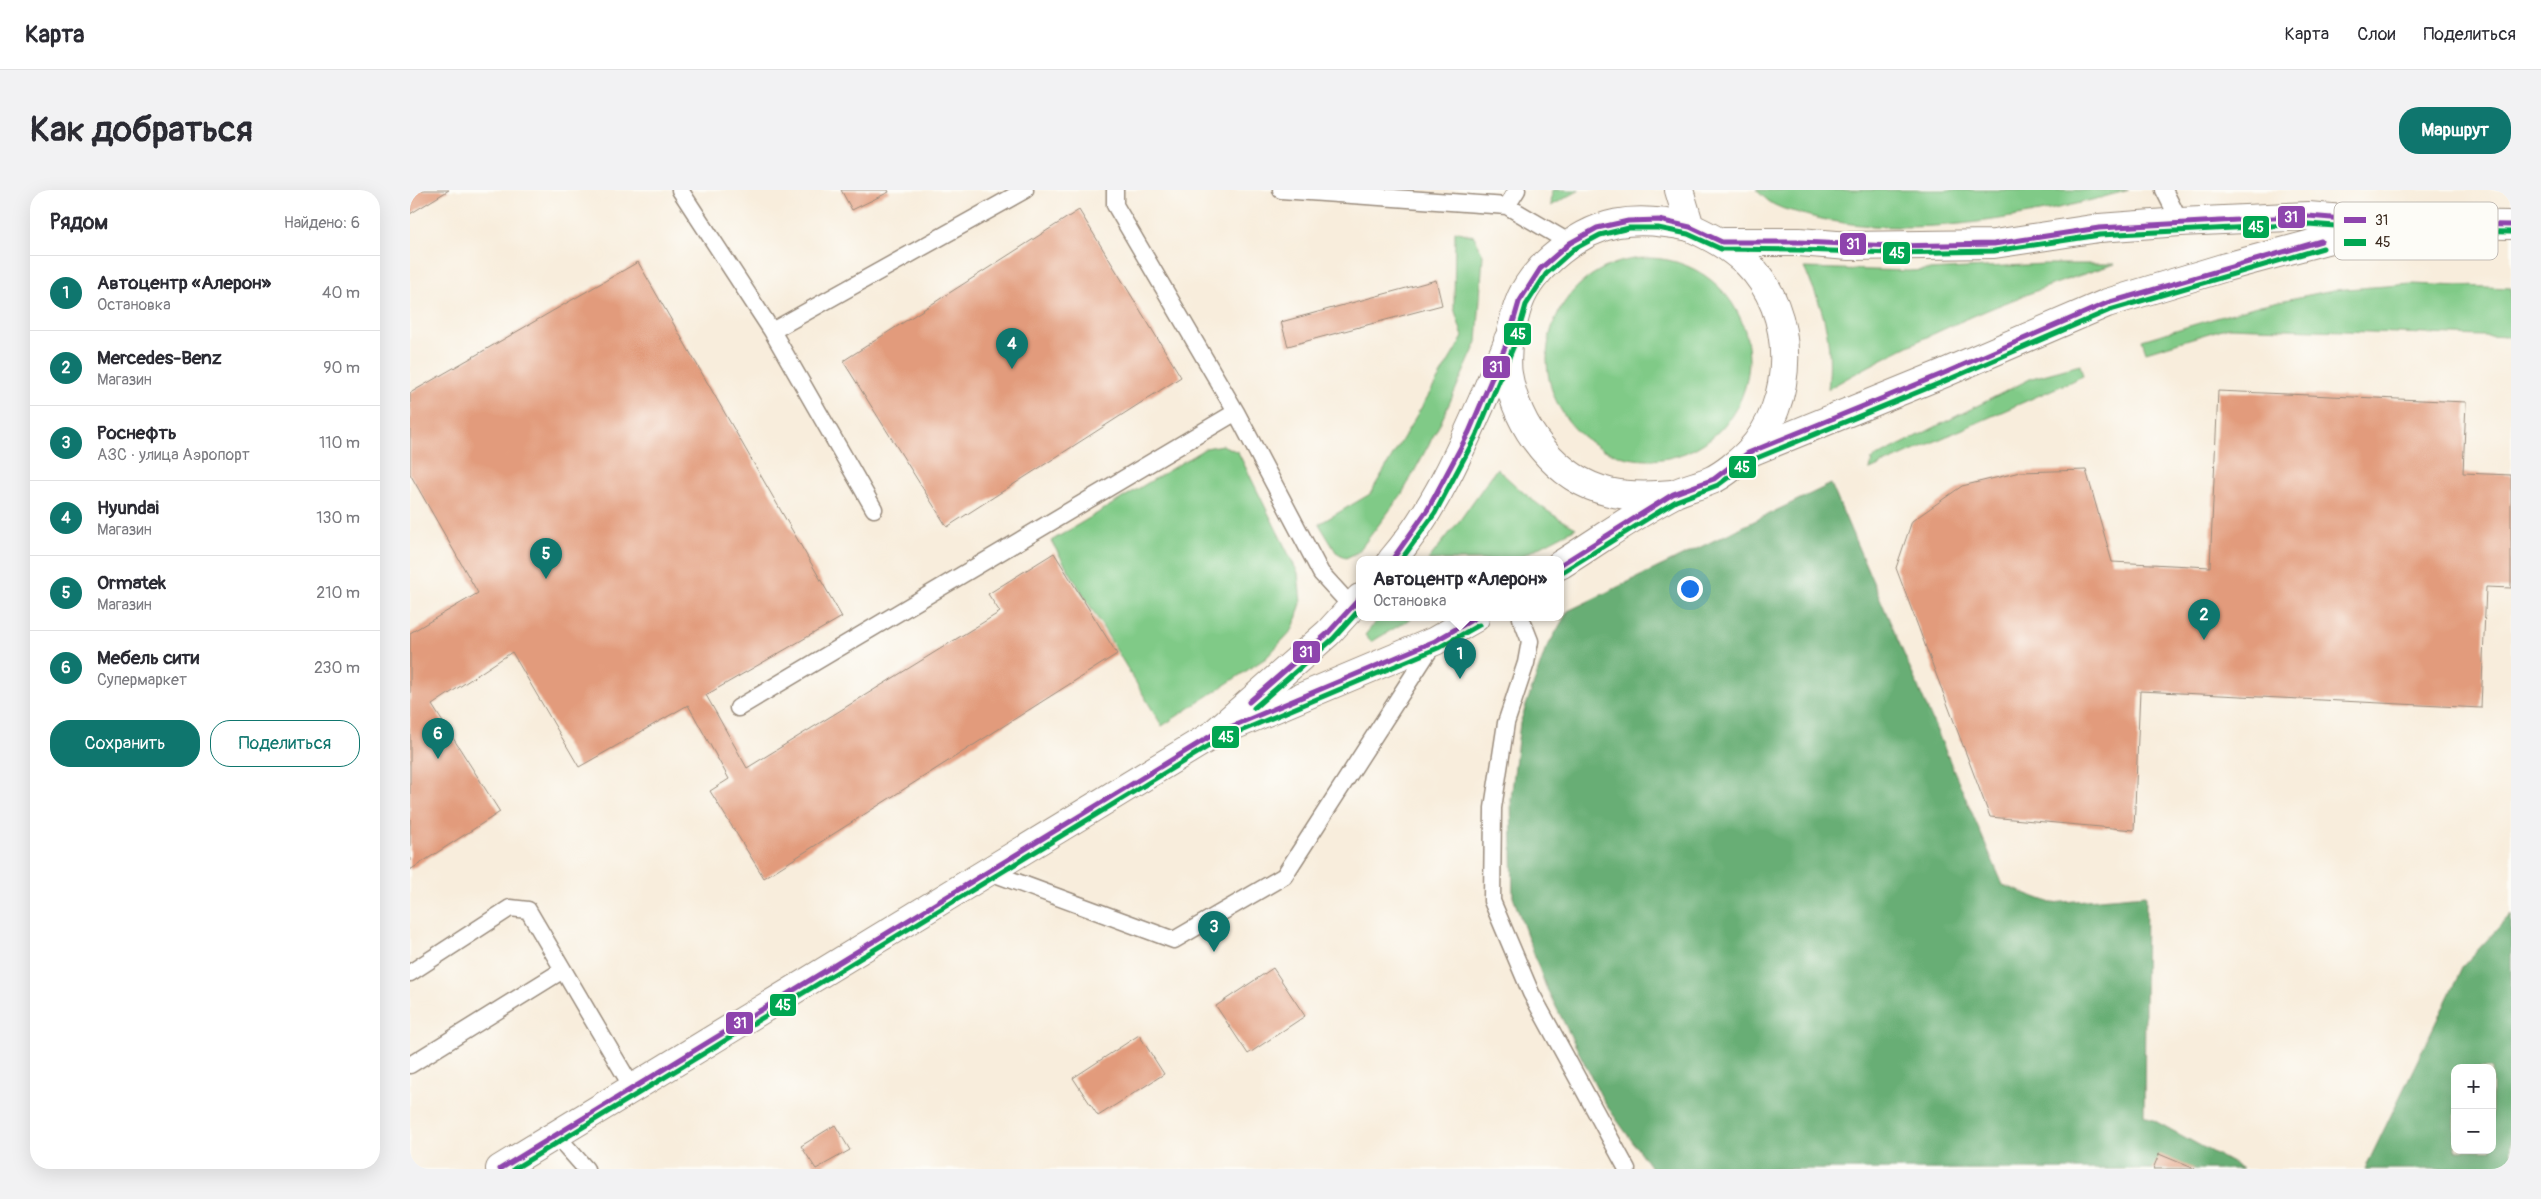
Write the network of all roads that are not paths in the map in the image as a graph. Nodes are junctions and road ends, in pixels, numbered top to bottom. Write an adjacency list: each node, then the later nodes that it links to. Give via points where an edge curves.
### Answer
1 (680, 190): 17 (lane)
2 (1025, 190): 17 (lane)
3 (1114, 190): 19 (lane, via 1115,205)
4 (1281, 190): 8 (lane)
5 (1517, 190): 8 (lane)
6 (1679, 190): 13 (main road)
7 (2164, 190): 10 (lane)
8 (1507, 206): 16 (lane)
9 (2334, 218): 10 (main road, via 2308,216)
10 (2180, 222): 15 (main road, via 2099,228 1994,244 1849,246)
11 (2498, 225): 12 (main road)
12 (2511, 225)
13 (1690, 227): 15 (main road); 16 (main road, via 1659,220 1628,221 1597,228)
14 (2334, 238): 20 (main road, via 2107,303)
15 (1722, 242): 20 (main road, via 1748,264 1768,292 1781,324 1785,358 1781,392 1768,425)
16 (1570, 243): 18 (main road, via 1540,269 1519,302)
17 (772, 331): 22 (lane)
18 (1508, 340): 21 (main road, via 1508,372 1515,405 1530,434 1551,459 1578,479 1608,492 1640,497); 23 (main road, via 1469,432 1438,492)
19 (1236, 412): 25 (lane, via 1321,573); 29 (lane)
20 (1748, 453): 21 (main road, via 1714,479)
21 (1673, 494): 24 (main road)
22 (874, 509)
23 (1395, 556)
24 (1564, 562)
25 (1356, 602): 30 (main road, via 1328,633)
26 (1470, 621): 28 (main road)
27 (1522, 621): 39 (lane, via 1530,641 1506,723 1493,808 1492,901 1531,994)
28 (1435, 641): 30 (main road); 31 (lane, via 1284,876 1174,940)
29 (738, 708)
30 (1214, 734): 31 (main road)
31 (987, 872): 35 (main road)
32 (563, 970): 33 (lane, via 528,910 510,908); 34 (lane); 35 (lane)
33 (410, 973)
34 (410, 1065)
35 (632, 1087): 36 (main road)
36 (556, 1135): 37 (main road); 38 (lane)
37 (500, 1169)
38 (586, 1169)
39 (1627, 1169)

